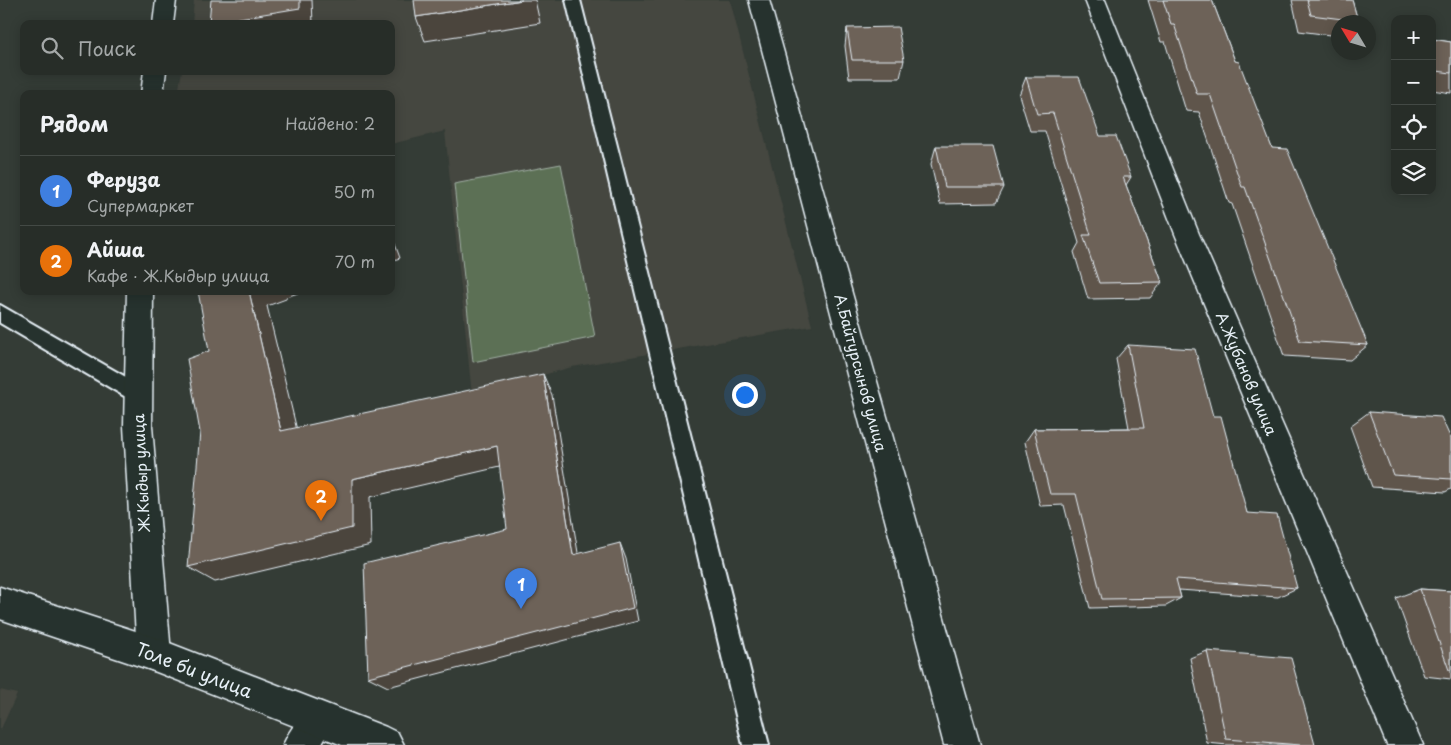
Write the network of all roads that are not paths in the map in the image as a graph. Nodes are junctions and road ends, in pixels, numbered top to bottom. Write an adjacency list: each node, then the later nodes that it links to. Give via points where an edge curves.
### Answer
1 (166, 0): 5 (street)
2 (573, 0): 15 (lane)
3 (758, 0): 16 (street, А.Байтурсынов улица)
4 (1094, 0): 17 (street, А.Жубанов улица, via 1186,234)
5 (164, 20)
6 (154, 75): 7 (street)
7 (153, 90)
8 (140, 295): 10 (street, Ж.Кыдыр улица)
9 (0, 313): 10 (lane)
10 (138, 394): 12 (street, Ж.Кыдыр улица)
11 (0, 603): 12 (street, Толе би улица)
12 (154, 654): 13 (street, Толе би улица)
13 (309, 732): 14 (street, Толе би улица)
14 (386, 745)
15 (756, 745)
16 (962, 745)
17 (1405, 745)

